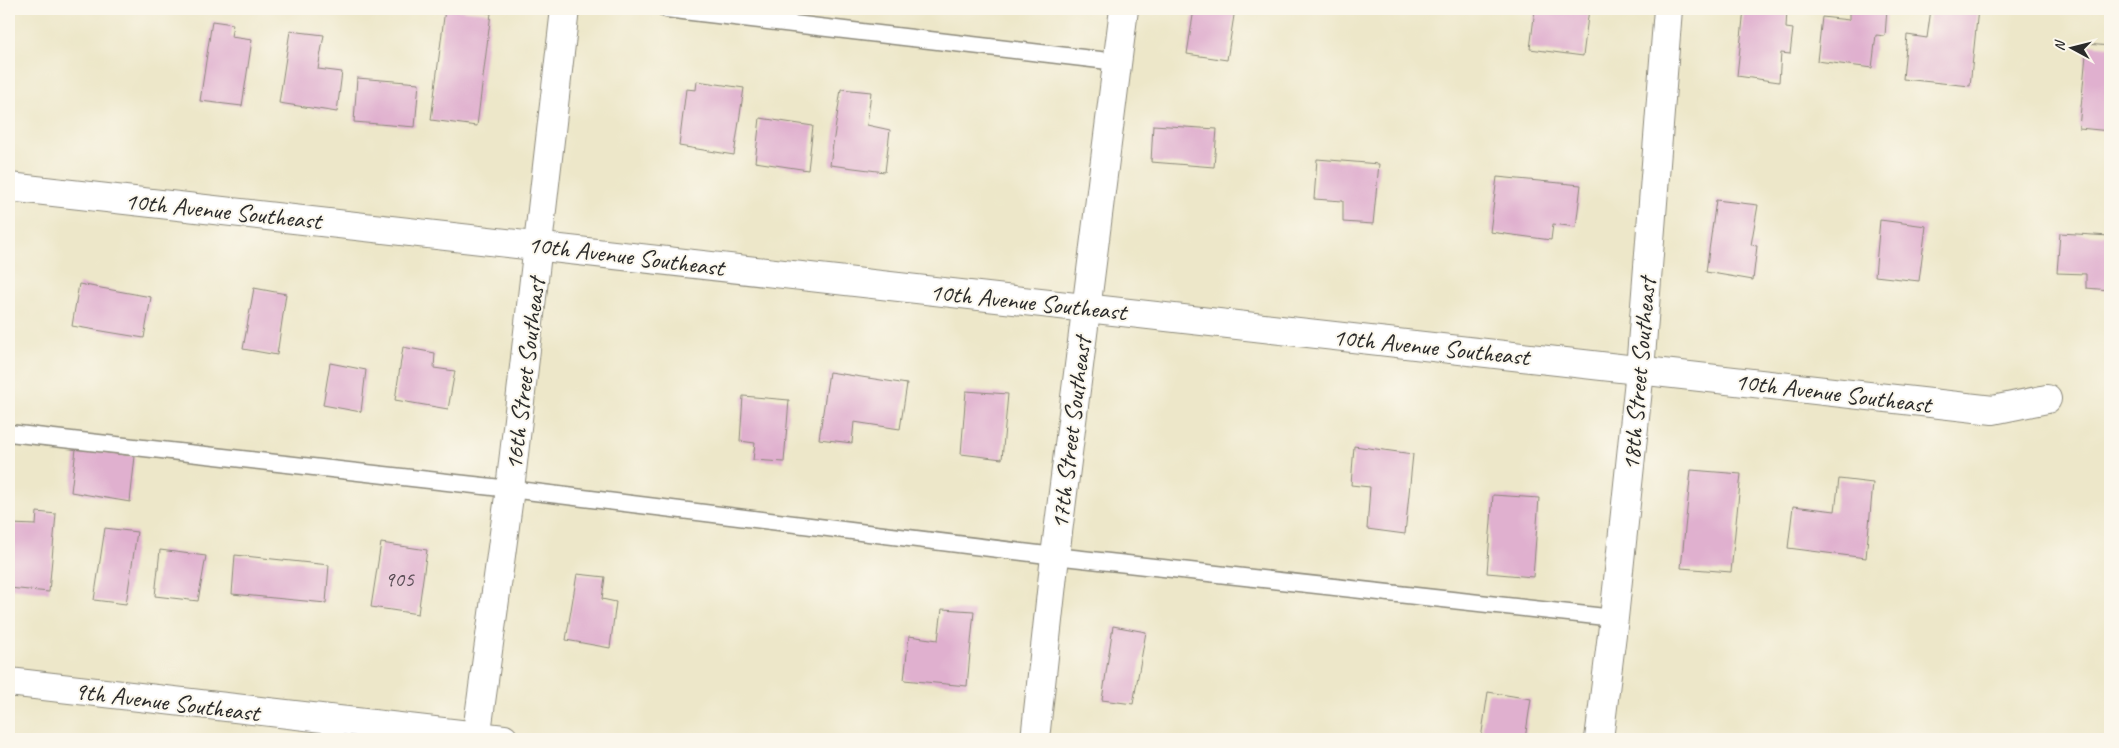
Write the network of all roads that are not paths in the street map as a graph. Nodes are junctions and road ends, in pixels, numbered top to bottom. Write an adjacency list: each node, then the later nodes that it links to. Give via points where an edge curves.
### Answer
1 (565, 9): 7 (street, 16th Street Southeast)
2 (666, 9): 5 (lane)
3 (1124, 9): 5 (street, 17th Street Southeast)
4 (1668, 9): 9 (street, 18th Street Southeast)
5 (1117, 62): 8 (street, 17th Street Southeast)
6 (9, 187): 7 (street, 10th Avenue Southeast)
7 (540, 245): 8 (street, 10th Avenue Southeast); 12 (street, 16th Street Southeast)
8 (1086, 308): 9 (street, 10th Avenue Southeast); 13 (street, 17th Street Southeast)
9 (1640, 370): 10 (street, 10th Avenue Southeast, via 1993,410); 14 (street, 18th Street Southeast)
10 (2047, 399)
11 (9, 433): 12 (lane)
12 (510, 489): 13 (lane); 16 (street, 16th Street Southeast)
13 (1055, 556): 14 (lane); 18 (street, 17th Street Southeast)
14 (1614, 618): 19 (street, 18th Street Southeast)
15 (9, 682): 16 (street, 9th Avenue Southeast)
16 (476, 738): 17 (street, 9th Avenue Southeast)
17 (504, 739)
18 (1035, 739)
19 (1599, 739)

